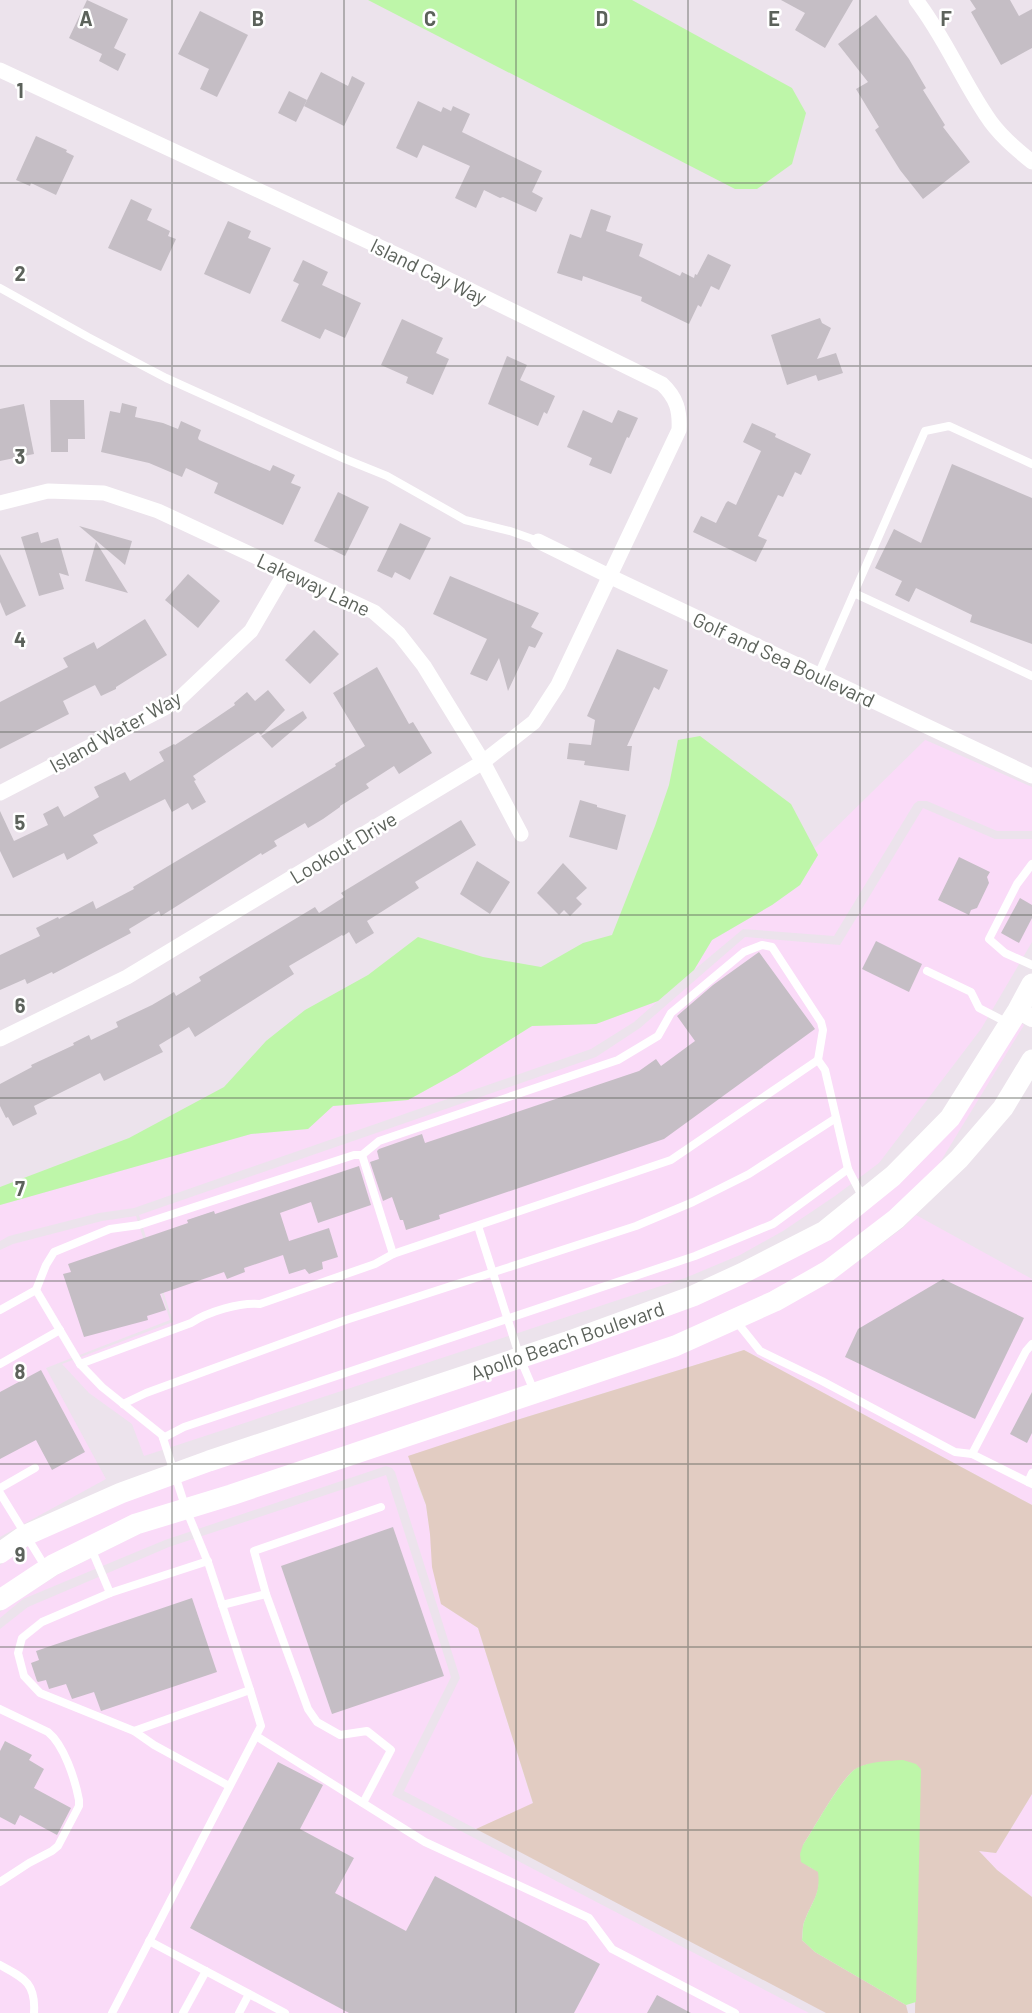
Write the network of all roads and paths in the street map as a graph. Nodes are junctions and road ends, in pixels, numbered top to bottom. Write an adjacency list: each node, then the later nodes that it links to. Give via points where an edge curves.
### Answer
1 (916, 0): 3 (street, via 987,117)
2 (0, 70): 9 (street, Island Cay Way, via 423,267 662,384 677,402 679,430)
3 (1032, 162)
4 (0, 288): 7 (lane, via 166,378 387,476 465,520)
5 (1032, 464): 10 (lane, via 949,426 925,431)
6 (0, 503): 8 (street, Lakeway Lane, via 48,491 104,493 158,511)
7 (538, 541): 9 (street, Golf and Sea Boulevard)
8 (286, 571): 13 (street, Lakeway Lane, via 374,612 399,634 424,666); 15 (street, Island Water Way, via 251,631 176,702)
9 (611, 578): 11 (street, Golf and Sea Boulevard); 13 (street, Lookout Drive, via 558,686 534,722)
10 (854, 593): 11 (lane); 12 (lane)
11 (818, 675): 14 (street, Golf and Sea Boulevard)
12 (1032, 676)
13 (483, 762): 16 (street, Lakeway Lane); 22 (street, Lookout Drive, via 127,977)
14 (1032, 776)
15 (0, 793)
16 (521, 834)
17 (1032, 864): 18 (lane, via 1017,884 989,939 1005,953)
18 (1032, 965)
19 (927, 971): 21 (lane, via 971,992 979,1008)
20 (1032, 984): 21 (main road, Apollo Beach Boulevard)
21 (1020, 1017): 28 (main road, Apollo Beach Boulevard, via 950,1118 893,1176)
22 (0, 1039)
23 (818, 1060): 25 (lane, via 825,1070); 26 (lane, via 821,1022 772,947 762,945 744,952 693,992 671,1013 658,1036 618,1060 379,1141); 29 (lane, via 671,1160)
24 (1032, 1060): 35 (main road, Apollo Beach Boulevard, via 1004,1108 959,1159 896,1219 828,1271)
25 (836, 1118): 27 (lane); 31 (lane, via 749,1174 693,1202 636,1226)
26 (362, 1155): 30 (lane); 32 (lane, via 139,1225 110,1229 54,1252)
27 (848, 1169): 28 (lane); 34 (lane, via 773,1224 695,1256)
28 (863, 1200): 38 (main road, Apollo Beach Boulevard, via 825,1231 733,1278)
29 (478, 1226): 30 (lane); 31 (lane)
30 (393, 1254): 40 (lane, via 375,1264 260,1304 247,1303 199,1317)
31 (492, 1272): 34 (lane); 42 (lane, via 273,1346)
32 (36, 1290): 33 (lane); 36 (lane)
33 (0, 1310)
34 (507, 1319): 38 (lane); 43 (lane, via 184,1427)
35 (735, 1319): 41 (main road, Apollo Beach Boulevard, via 675,1346); 44 (lane, via 760,1351 955,1452)
36 (60, 1330): 39 (lane); 40 (lane)
37 (1032, 1344): 44 (lane)
38 (520, 1358): 41 (lane); 46 (main road, Apollo Beach Boulevard)
39 (0, 1364)
40 (80, 1364): 42 (lane)
41 (535, 1393): 51 (main road, Apollo Beach Boulevard)
42 (123, 1404): 43 (lane)
43 (163, 1438): 46 (lane)
44 (972, 1454): 48 (lane)
45 (35, 1468): 49 (lane)
46 (174, 1473): 51 (lane); 52 (main road, Apollo Beach Boulevard)
47 (1032, 1473): 48 (lane)
48 (1030, 1483)
49 (0, 1490): 52 (lane)
50 (381, 1507): 58 (lane, via 254,1551)
51 (186, 1509): 53 (main road, Apollo Beach Boulevard, via 136,1524); 55 (lane)
52 (24, 1536): 54 (main road, Apollo Beach Boulevard); 56 (lane)
53 (91, 1547): 56 (main road, Apollo Beach Boulevard); 57 (lane)
54 (0, 1553)
55 (208, 1561): 57 (lane); 60 (lane)
56 (46, 1570): 59 (main road, Apollo Beach Boulevard)
57 (110, 1593): 63 (lane, via 42,1622 22,1638 18,1653 24,1676 40,1693)
58 (266, 1594): 60 (lane); 66 (lane, via 308,1709 317,1722 340,1735 367,1731 391,1750)
59 (0, 1599)
60 (222, 1605): 61 (lane)
61 (250, 1690): 63 (lane); 64 (lane, via 261,1726)
62 (0, 1709): 67 (lane, via 53,1736 80,1800 58,1846)
63 (134, 1731): 65 (lane)
64 (256, 1736): 65 (lane); 66 (lane)
65 (229, 1786): 68 (lane)
66 (363, 1803): 77 (lane, via 425,1842 588,1918 612,1949)
67 (0, 1882)
68 (149, 1941): 70 (lane); 73 (lane)
69 (0, 1965): 72 (lane, via 19,1975 29,1986 35,1997)
70 (206, 1971): 71 (lane); 74 (lane)
71 (249, 1994): 75 (lane); 76 (lane)
72 (34, 2013)
73 (112, 2013)
74 (183, 2013)
75 (239, 2013)
76 (285, 2013)
77 (735, 2013)

